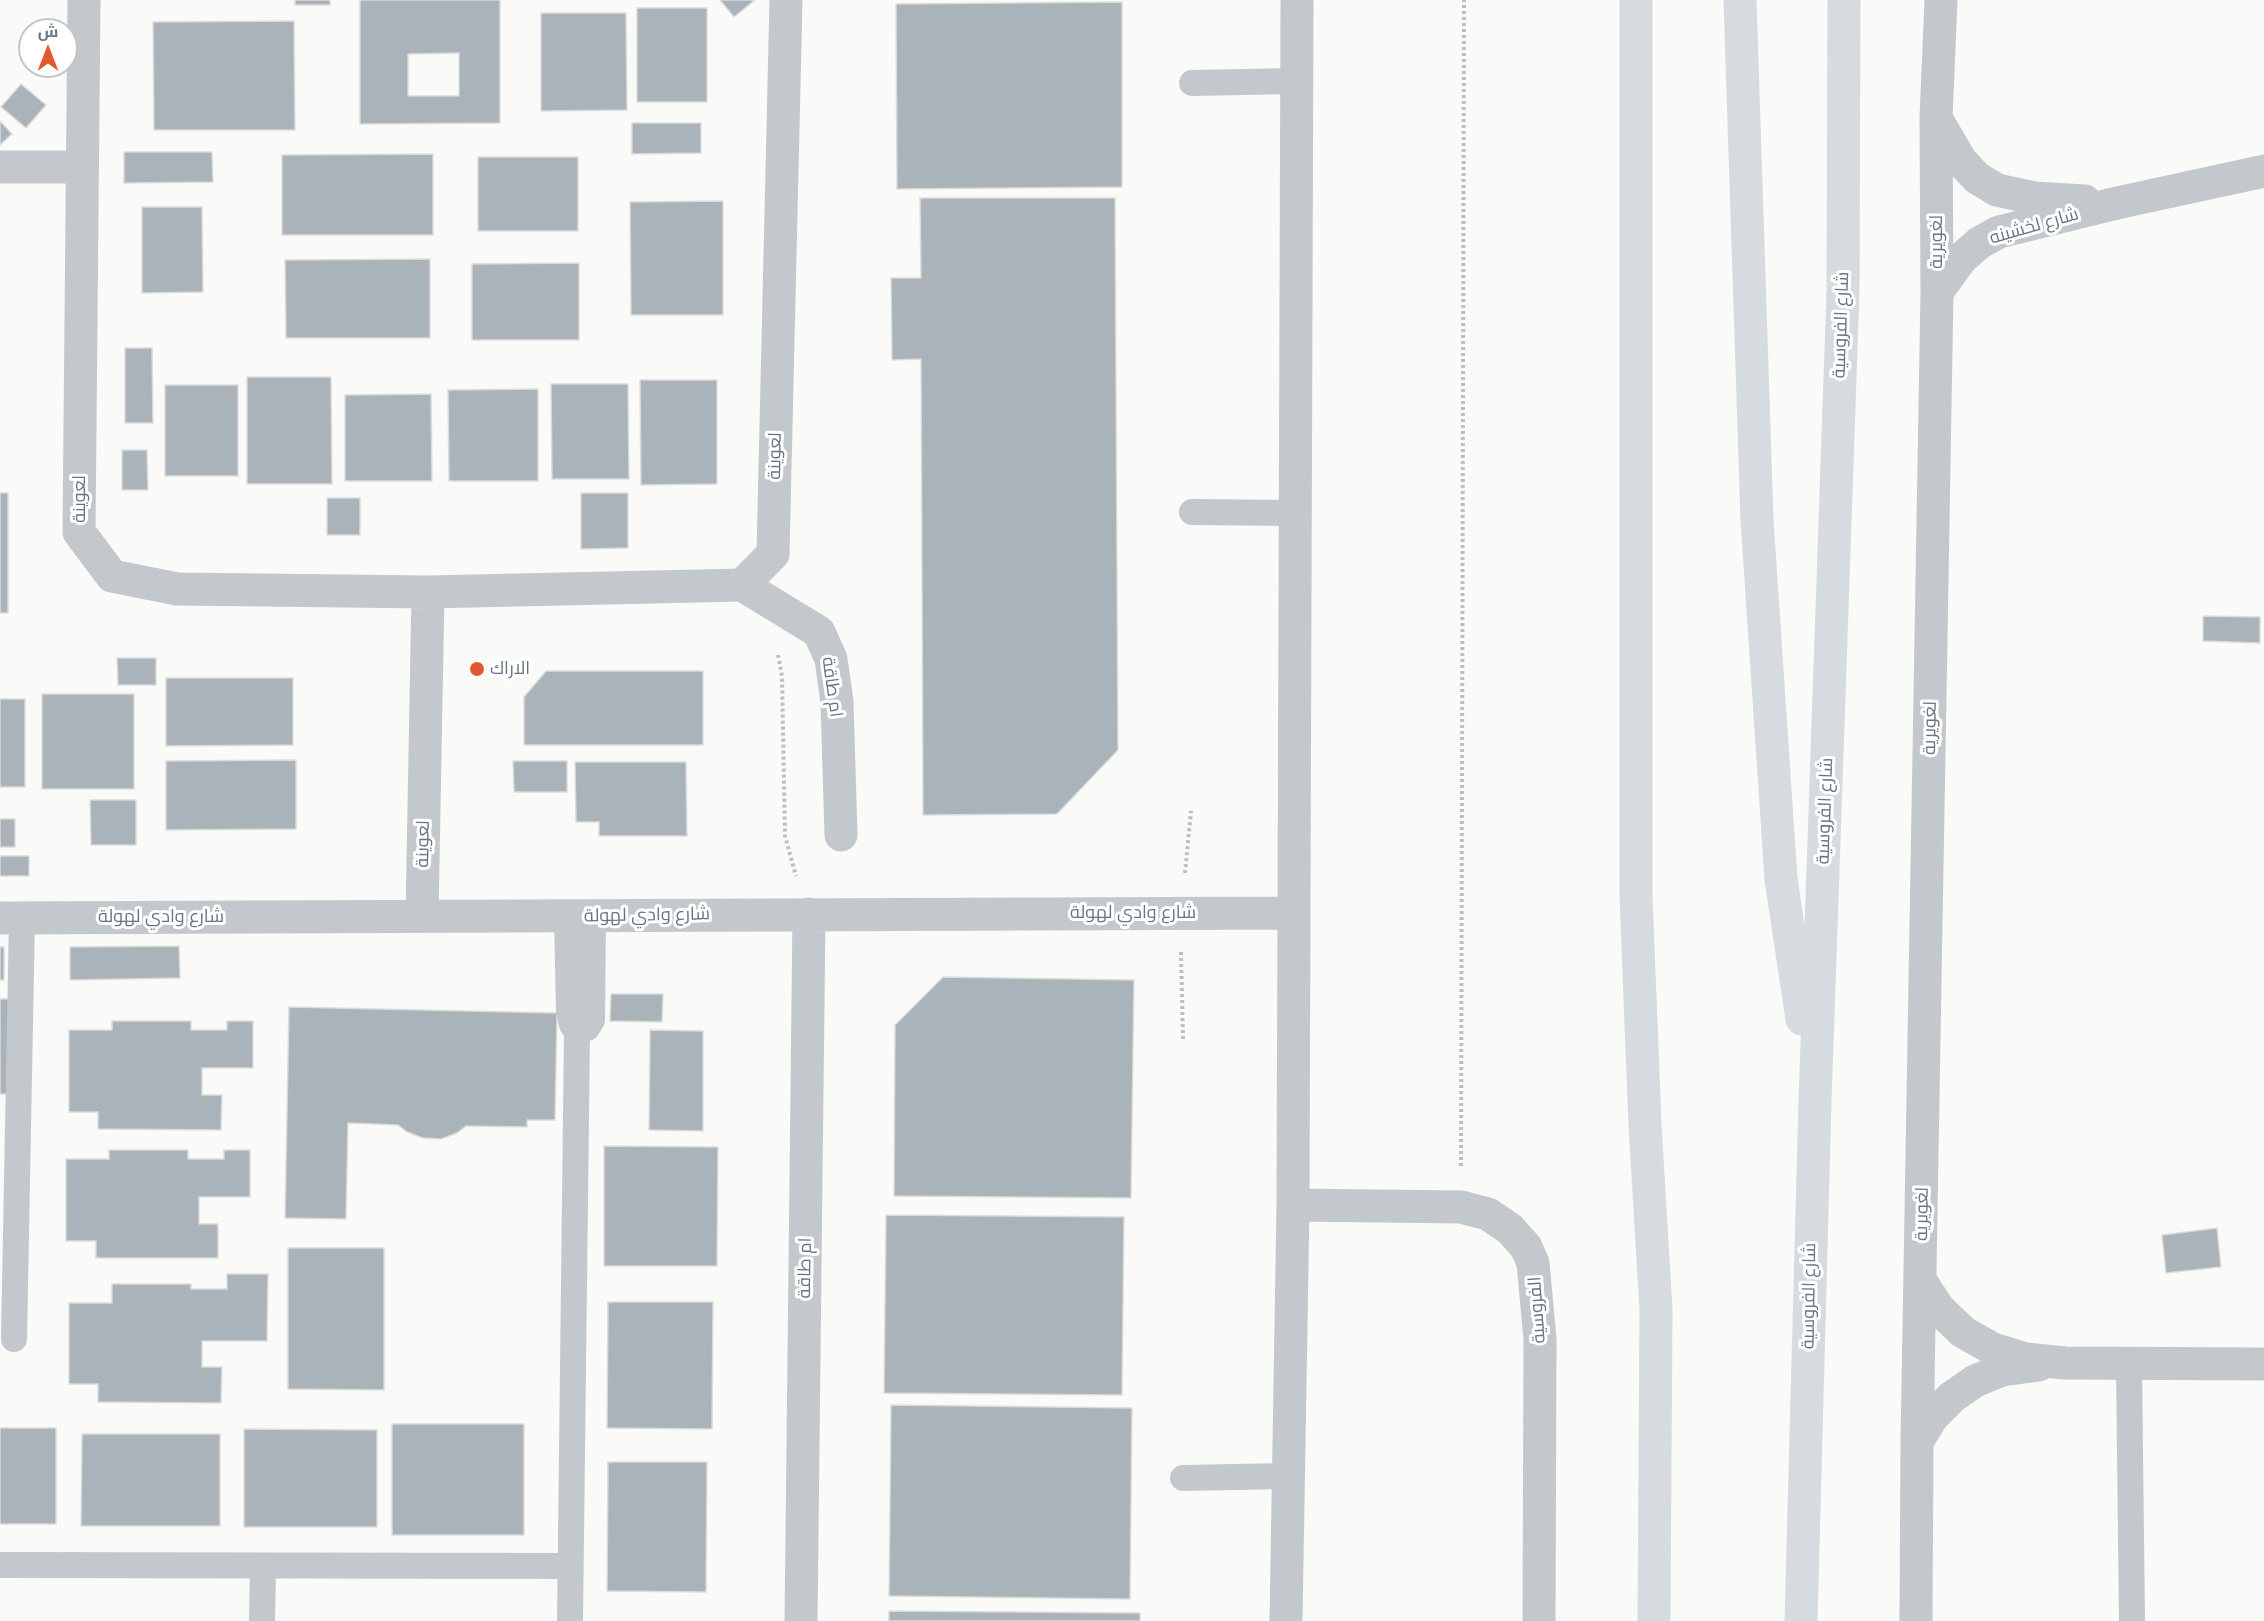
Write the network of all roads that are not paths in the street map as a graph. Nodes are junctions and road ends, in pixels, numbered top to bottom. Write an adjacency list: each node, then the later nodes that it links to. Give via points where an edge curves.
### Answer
1 (84, 0): 14 (street, لعوينة)
2 (786, 0): 20 (street, لعوينة, via 773,554)
3 (1297, 0): 9 (street)
4 (1617, 0): 12 (highway)
5 (1635, 0): 12 (highway)
6 (1740, 0): 28 (highway, via 1757,520 1780,867)
7 (1844, 0): 28 (highway, شارع الفروسية, via 1843,291)
8 (1941, 0): 11 (street, لغويرية)
9 (1297, 81): 10 (lane); 19 (street)
10 (1192, 83)
11 (1936, 118): 16 (street, شارع لخشينه, via 1961,161 1977,178 1997,190 2034,198); 17 (street, لغويرية)
12 (1635, 123): 46 (highway, via 1636,896 1656,1310)
13 (0, 167): 14 (street)
14 (82, 167): 21 (street, لعوينة, via 80,531 112,576 177,589)
15 (2264, 171): 16 (street, شارع لخشينه)
16 (2117, 203): 17 (street, شارع لخشينه, via 1999,232 1961,259)
17 (1937, 292): 30 (street, لغويرية)
18 (1192, 512): 19 (lane)
19 (1295, 513): 23 (street)
20 (742, 585): 21 (street, لعوينة); 22 (street, ام طاقة, via 819,632 831,659 837,702)
21 (428, 592): 25 (street, لعوينة)
22 (842, 835)
23 (1294, 913): 24 (street, شارع وادي لهولة); 29 (street)
24 (809, 914): 26 (street, شارع وادي لهولة); 43 (street, ام طاقة)
25 (422, 916): 26 (street, شارع وادي لهولة); 27 (street, شارع وادي لهولة)
26 (580, 916): 40 (lane, via 569,1011 577,1030)
27 (11, 918): 31 (lane)
28 (1815, 1101): 47 (highway, شارع الفروسية)
29 (1293, 1205): 36 (street); 45 (street, الفروسية, via 1474,1211 1510,1229 1526,1247 1533,1263 1540,1339)
30 (1920, 1280): 32 (street, via 1939,1309 1963,1332 1993,1349 2026,1359); 35 (street)
31 (14, 1339)
32 (2065, 1363): 33 (street); 35 (street, via 2002,1370 1975,1381 1932,1417)
33 (2129, 1364): 34 (street); 49 (lane)
34 (2264, 1364)
35 (1917, 1442): 48 (street)
36 (1288, 1476): 37 (lane); 44 (street)
37 (1183, 1478)
38 (0, 1565): 39 (lane)
39 (263, 1566): 40 (lane); 41 (lane)
40 (570, 1566): 42 (lane)
41 (262, 1621)
42 (570, 1621)
43 (801, 1621)
44 (1286, 1621)
45 (1539, 1621)
46 (1654, 1621)
47 (1801, 1621)
48 (1916, 1621)
49 (2132, 1621)

